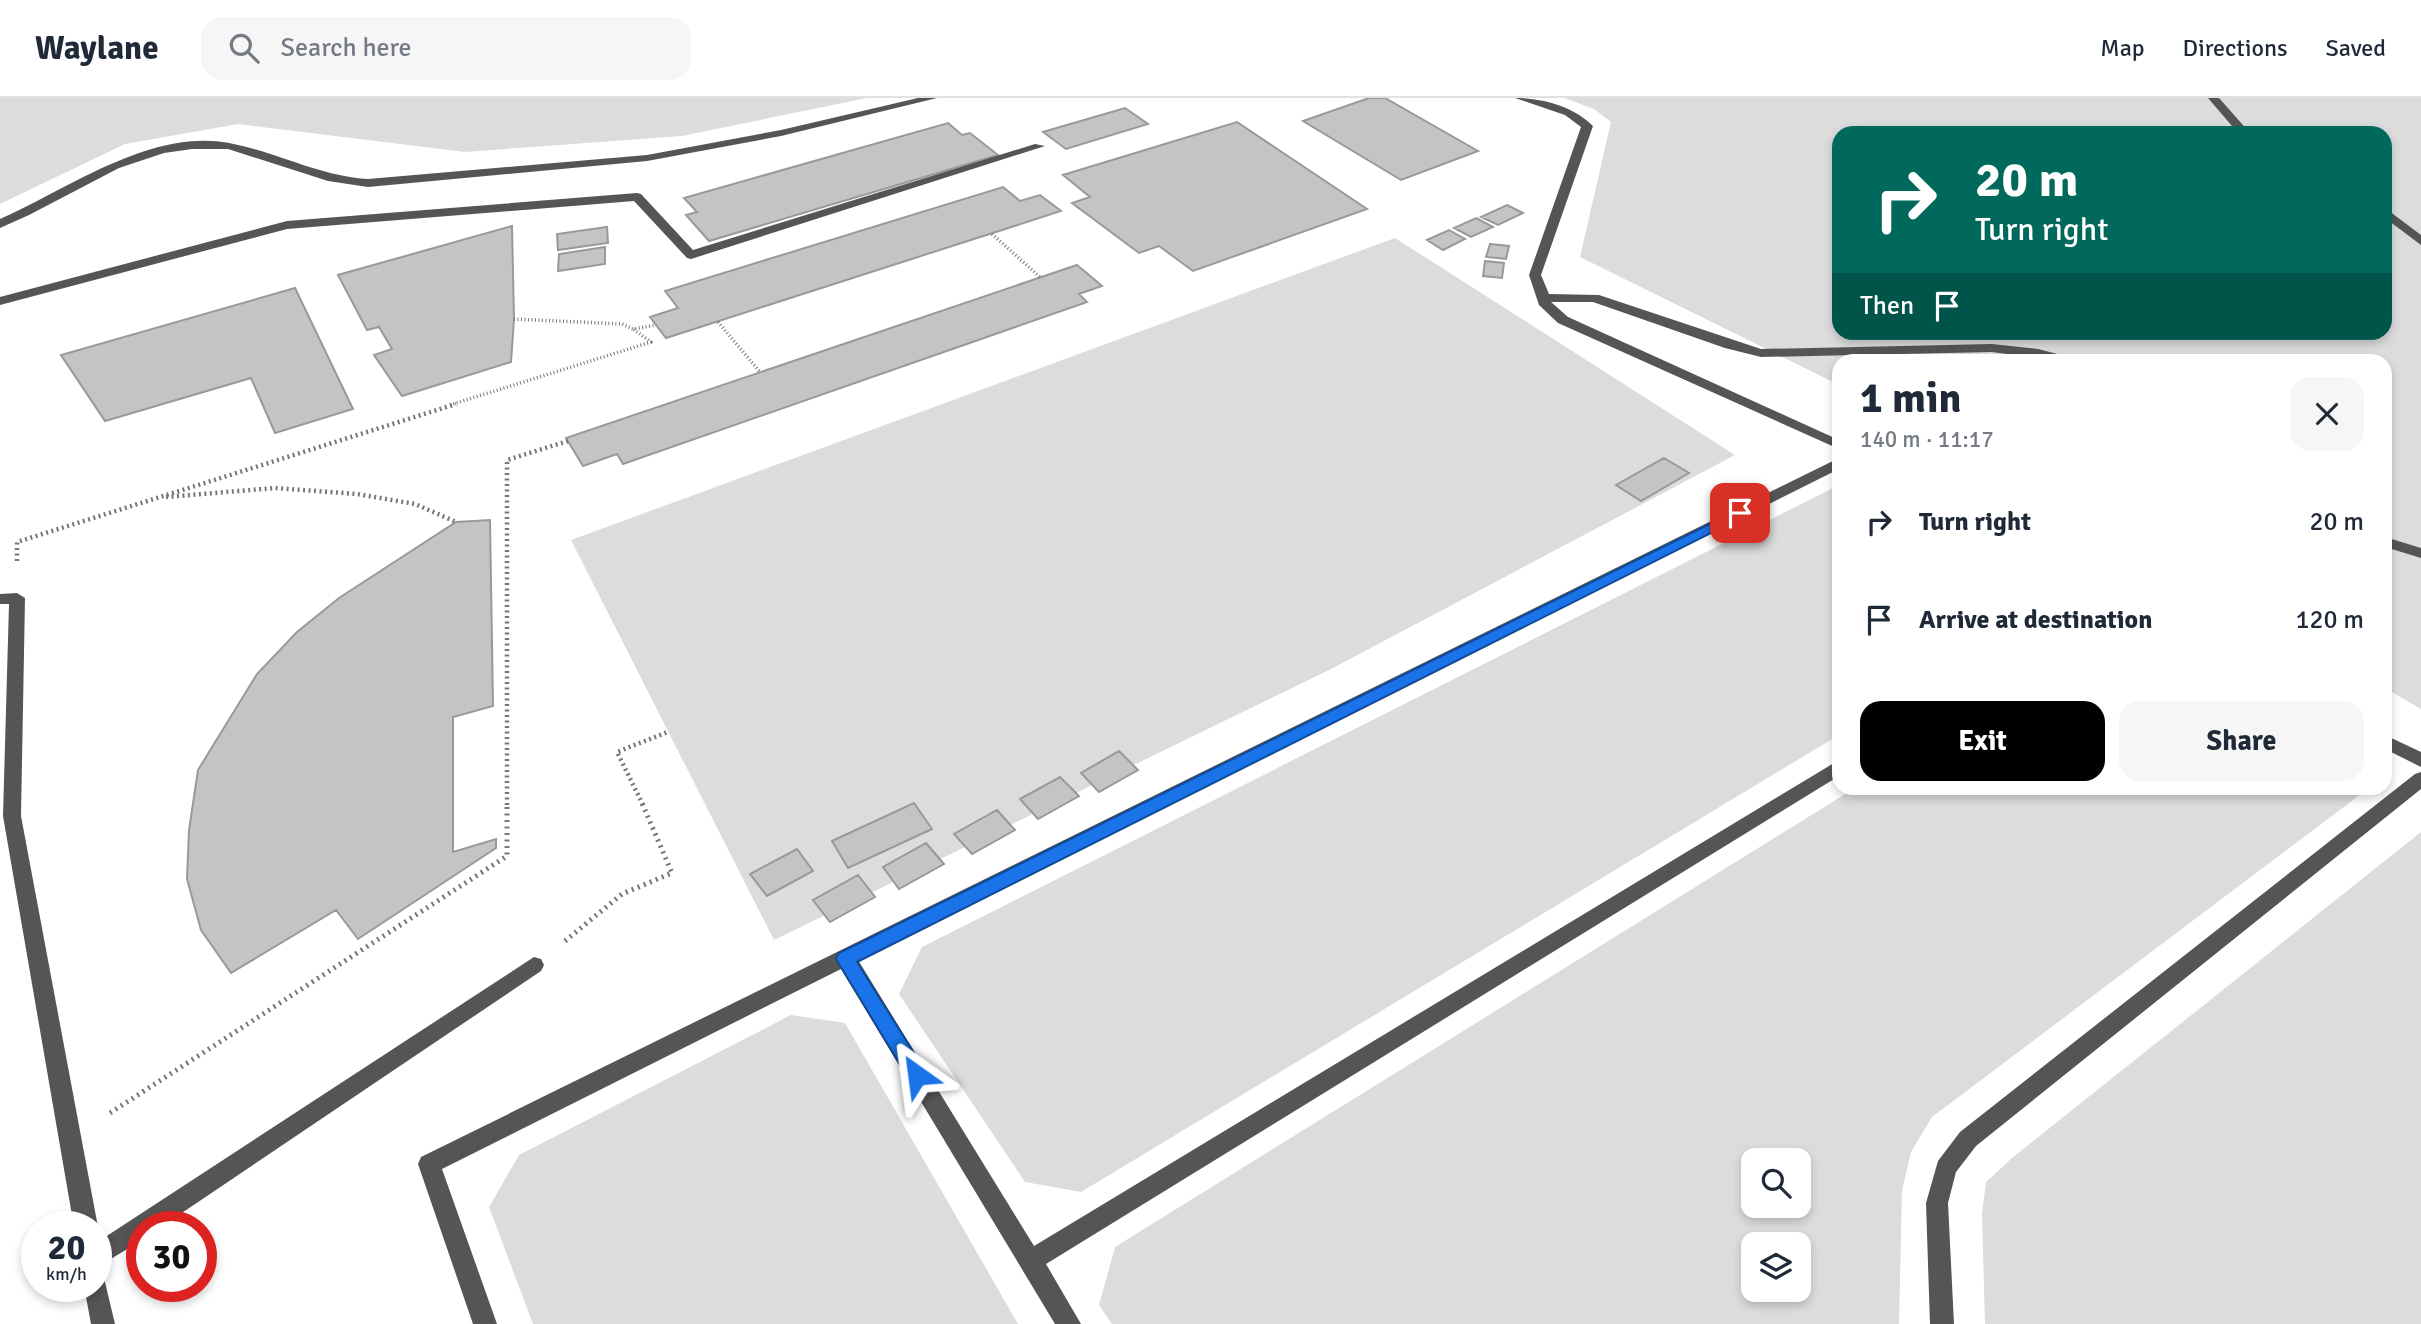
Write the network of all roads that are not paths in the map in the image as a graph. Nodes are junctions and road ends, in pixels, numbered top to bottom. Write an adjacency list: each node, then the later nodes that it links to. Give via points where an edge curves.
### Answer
1 (932, 98): 7 (street, via 647,158 368,183 329,179 228,146 180,147 120,161)
2 (1520, 98): 9 (street, via 1569,113 1587,126 1535,275)
3 (2213, 98): 4 (street)
4 (2238, 126)
5 (1039, 146): 10 (street, via 691,255 637,197 287,225)
6 (2392, 218): 8 (street)
7 (0, 223)
8 (2421, 241)
9 (1542, 298): 11 (street, via 1594,298 1760,353 1992,348); 12 (street, via 1563,320)
10 (0, 302)
11 (2042, 354)
12 (1832, 442)
13 (1832, 466): 22 (street)
14 (2392, 544): 15 (street)
15 (2421, 554)
16 (9, 599): 21 (street)
17 (2392, 745): 18 (street)
18 (2421, 760)
19 (1832, 771): 26 (street)
20 (2421, 779): 31 (street, via 1968,1139 1946,1168 1937,1203)
21 (6, 818): 24 (street)
22 (846, 959): 26 (street); 29 (street, via 429,1164)
23 (534, 965): 25 (street)
24 (83, 1211)
25 (112, 1246)
26 (1030, 1261): 30 (street)
27 (99, 1302): 28 (street)
28 (103, 1324)
29 (485, 1324)
30 (1069, 1324)
31 (1942, 1324)

